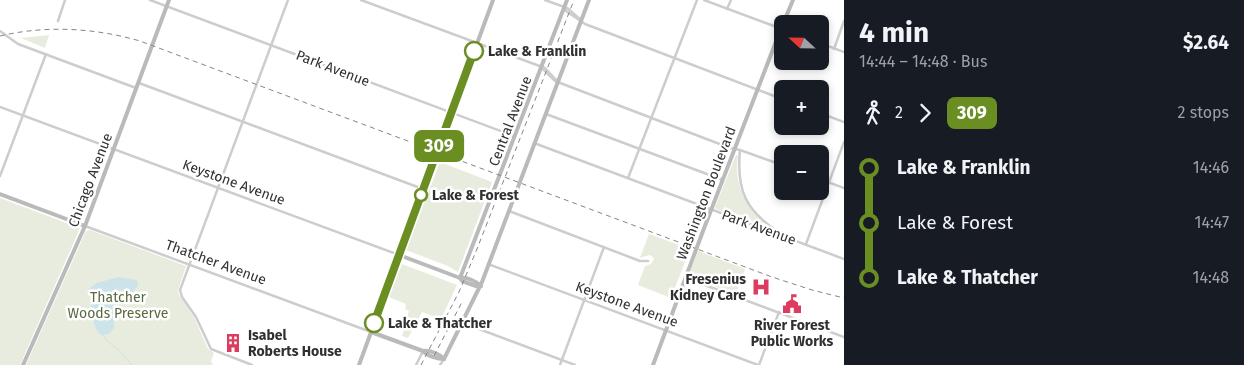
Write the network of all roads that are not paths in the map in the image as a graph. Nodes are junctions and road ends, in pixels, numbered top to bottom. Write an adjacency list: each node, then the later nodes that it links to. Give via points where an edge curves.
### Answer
1 (65, 0): 18 (street)
2 (150, 0): 14 (street, Park Avenue)
3 (169, 0): 14 (street, Chicago Avenue)
4 (288, 0): 24 (street)
5 (360, 0): 23 (street)
6 (493, 0): 23 (street)
7 (545, 0): 15 (street)
8 (568, 0): 15 (street, Central Avenue)
9 (589, 0): 19 (street)
10 (697, 0): 30 (street)
11 (704, 0): 16 (street)
12 (730, 0): 16 (street)
13 (792, 0): 17 (street, Washington Boulevard)
14 (167, 6): 24 (street, Park Avenue); 33 (street, Chicago Avenue)
15 (565, 8): 19 (street); 31 (street, Central Avenue)
16 (727, 8): 21 (street)
17 (786, 15)
18 (58, 21)
19 (581, 21): 30 (street); 32 (street)
20 (844, 21): 27 (street)
21 (774, 24)
22 (0, 32): 29 (street, via 14,42)
23 (477, 44): 31 (street); 38 (street)
24 (271, 45): 38 (street, Park Avenue); 43 (street)
25 (829, 47): 27 (street)
26 (774, 48): 35 (street, Washington Boulevard)
27 (834, 48): 28 (street)
28 (844, 52)
29 (46, 54): 34 (street); 40 (street)
30 (674, 58): 35 (street); 42 (street)
31 (542, 68): 32 (street); 45 (street, Central Avenue)
32 (558, 82): 39 (street); 42 (street)
33 (138, 83): 34 (street, Chicago Avenue); 43 (street)
34 (136, 88): 49 (street, Chicago Avenue)
35 (758, 89): 36 (street); 50 (street, Washington Boulevard)
36 (774, 96)
37 (0, 107): 40 (street, Keystone Avenue)
38 (451, 113): 45 (street, Park Avenue); 59 (street)
39 (546, 113): 47 (street); 48 (street)
40 (23, 116): 49 (street, Keystone Avenue); 53 (street)
41 (829, 116): 44 (street)
42 (650, 118): 48 (street); 50 (street)
43 (242, 121): 57 (street); 59 (street)
44 (844, 122)
45 (516, 137): 73 (street, Central Avenue)
46 (844, 142): 56 (street)
47 (534, 143): 54 (street, Park Avenue); 63 (street)
48 (639, 148): 54 (street); 55 (street)
49 (114, 149): 57 (street, Keystone Avenue); 64 (street, Chicago Avenue)
50 (735, 149): 51 (street); 55 (street, Washington Boulevard)
51 (740, 150): 52 (street); 65 (street, via 739,175 743,194 764,220)
52 (774, 162)
53 (0, 176)
54 (628, 178): 62 (street, Park Avenue)
55 (723, 180): 62 (street, Washington Boulevard)
56 (829, 182): 58 (street)
57 (218, 188): 68 (street, Keystone Avenue); 71 (street)
58 (844, 188)
59 (423, 189): 68 (street)
60 (0, 194): 64 (street, Thatcher Avenue)
61 (822, 200): 66 (street)
62 (711, 209): 65 (street, Park Avenue); 74 (street, Washington Boulevard)
63 (509, 211): 67 (street); 72 (street)
64 (85, 226): 71 (street, Thatcher Avenue); 85 (street, Chicago Avenue)
65 (792, 240): 66 (street, Park Avenue)
66 (806, 245): 69 (street, Park Avenue)
67 (604, 247): 70 (street); 76 (street)
68 (399, 255): 73 (street, Keystone Avenue); 80 (street)
69 (844, 259)
70 (648, 262)
71 (190, 264): 80 (street, Thatcher Avenue); 86 (street, via 180,290 211,349)
72 (488, 264): 75 (street); 76 (street, Keystone Avenue)
73 (460, 278): 75 (street, Keystone Avenue)
74 (686, 278): 77 (street); 79 (street, Washington Boulevard)
75 (481, 286): 78 (street)
76 (584, 300): 79 (street, Keystone Avenue); 84 (street)
77 (779, 312): 81 (street); 93 (street)
78 (463, 323): 83 (street); 84 (street)
79 (666, 330): 92 (street, Washington Boulevard); 93 (street, Keystone Avenue)
80 (371, 332): 82 (street, Thatcher Avenue); 87 (street)
81 (844, 337)
82 (424, 351): 83 (street, Thatcher Avenue); 88 (street)
83 (444, 359): 89 (street)
84 (562, 360): 90 (street); 91 (street)
85 (23, 365)
86 (252, 365)
87 (358, 365)
88 (416, 365)
89 (440, 365)
90 (560, 365)
91 (575, 365)
92 (653, 365)
93 (759, 365)

